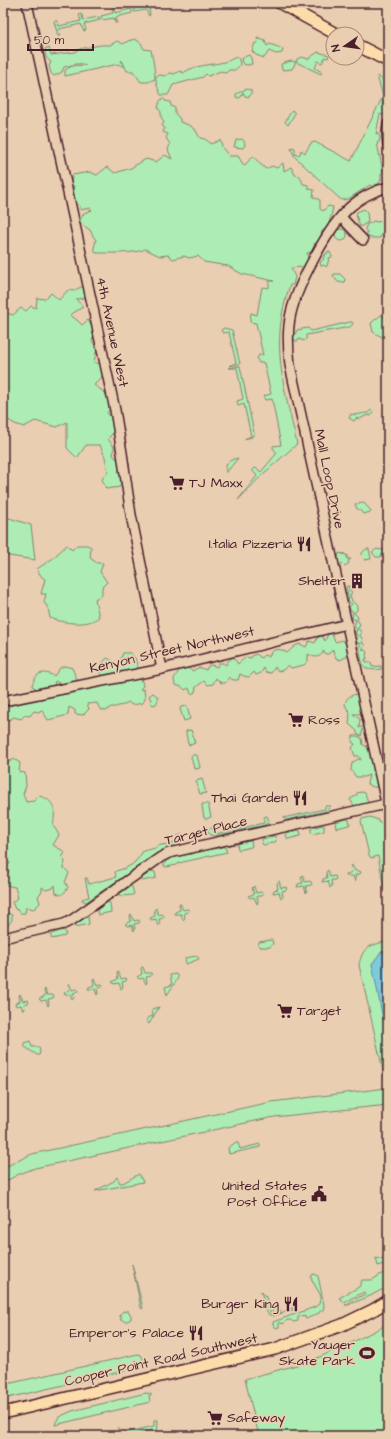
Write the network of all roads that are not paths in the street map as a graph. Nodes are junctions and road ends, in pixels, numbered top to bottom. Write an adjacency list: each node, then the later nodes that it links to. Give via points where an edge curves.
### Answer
1 (27, 3): 12 (street, 4th Avenue West, via 114,410 131,515)
2 (280, 3): 3 (main road)
3 (325, 28)
4 (365, 49): 5 (main road)
5 (388, 61)
6 (388, 124): 7 (street)
7 (388, 145)
8 (388, 187): 9 (street, Mall Loop Drive, via 362,198)
9 (341, 217): 10 (street); 11 (street, Mall Loop Drive, via 315,258 295,298 288,330 288,348)
10 (363, 240)
11 (347, 624): 12 (street, Kenyon Street Northwest); 14 (street, Mall Loop Drive)
12 (162, 669): 13 (street, Kenyon Street Northwest)
13 (3, 701)
14 (387, 808): 15 (street, Target Place, via 169,853 72,920)
15 (3, 938)
16 (388, 1301): 17 (main road, Cooper Point Road Southwest, via 342,1325 275,1349)
17 (3, 1413)

